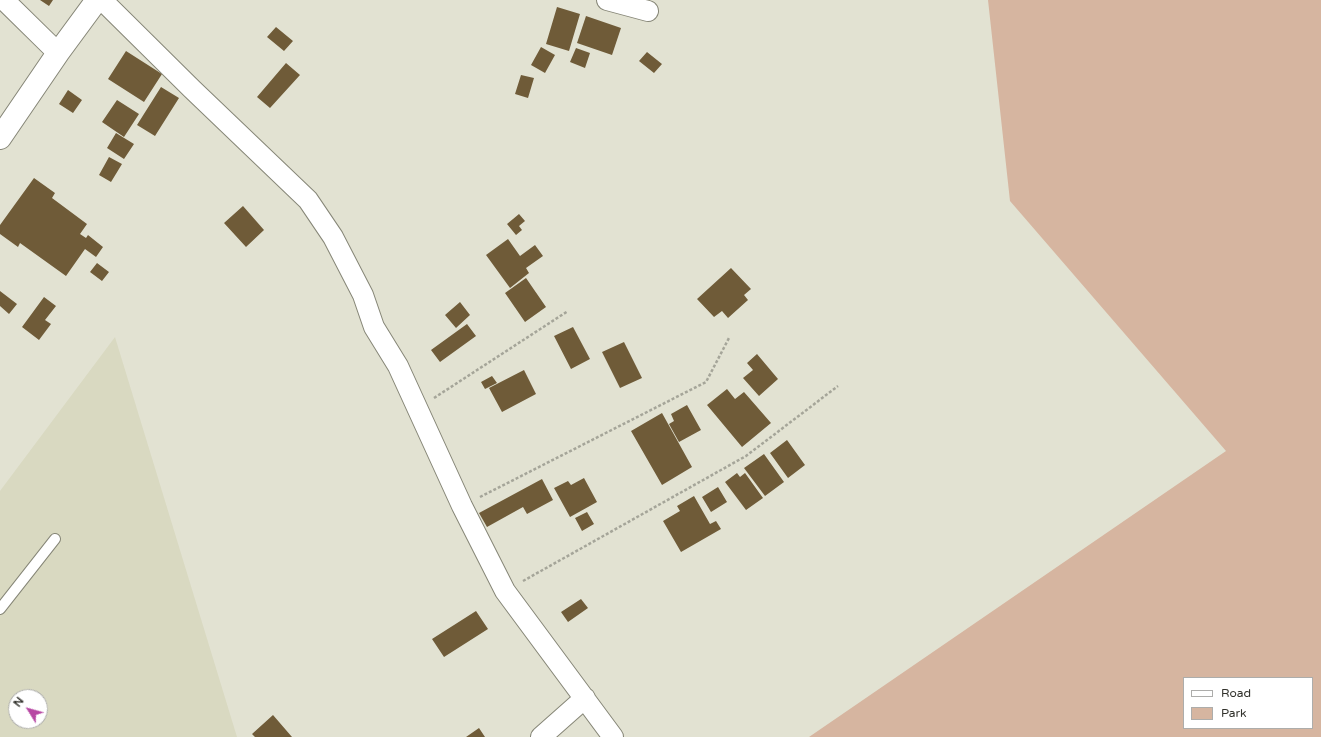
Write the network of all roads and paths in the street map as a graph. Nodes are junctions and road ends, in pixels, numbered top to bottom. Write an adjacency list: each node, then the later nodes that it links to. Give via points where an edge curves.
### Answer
1 (4, 0): 6 (street)
2 (97, 0): 6 (main road)
3 (102, 0): 11 (street, via 308,200 332,237 360,289 374,327 398,366)
4 (606, 0): 5 (street)
5 (648, 11)
6 (58, 53): 7 (main road)
7 (0, 138)
8 (568, 311): 11 (path)
9 (729, 338): 12 (path, via 706,382)
10 (838, 386): 14 (path, via 746,456)
11 (418, 408): 12 (street)
12 (462, 506): 14 (street)
13 (55, 539): 15 (lane)
14 (505, 591): 16 (street)
15 (0, 609)
16 (585, 698): 17 (street); 18 (street)
17 (541, 737)
18 (613, 737)

